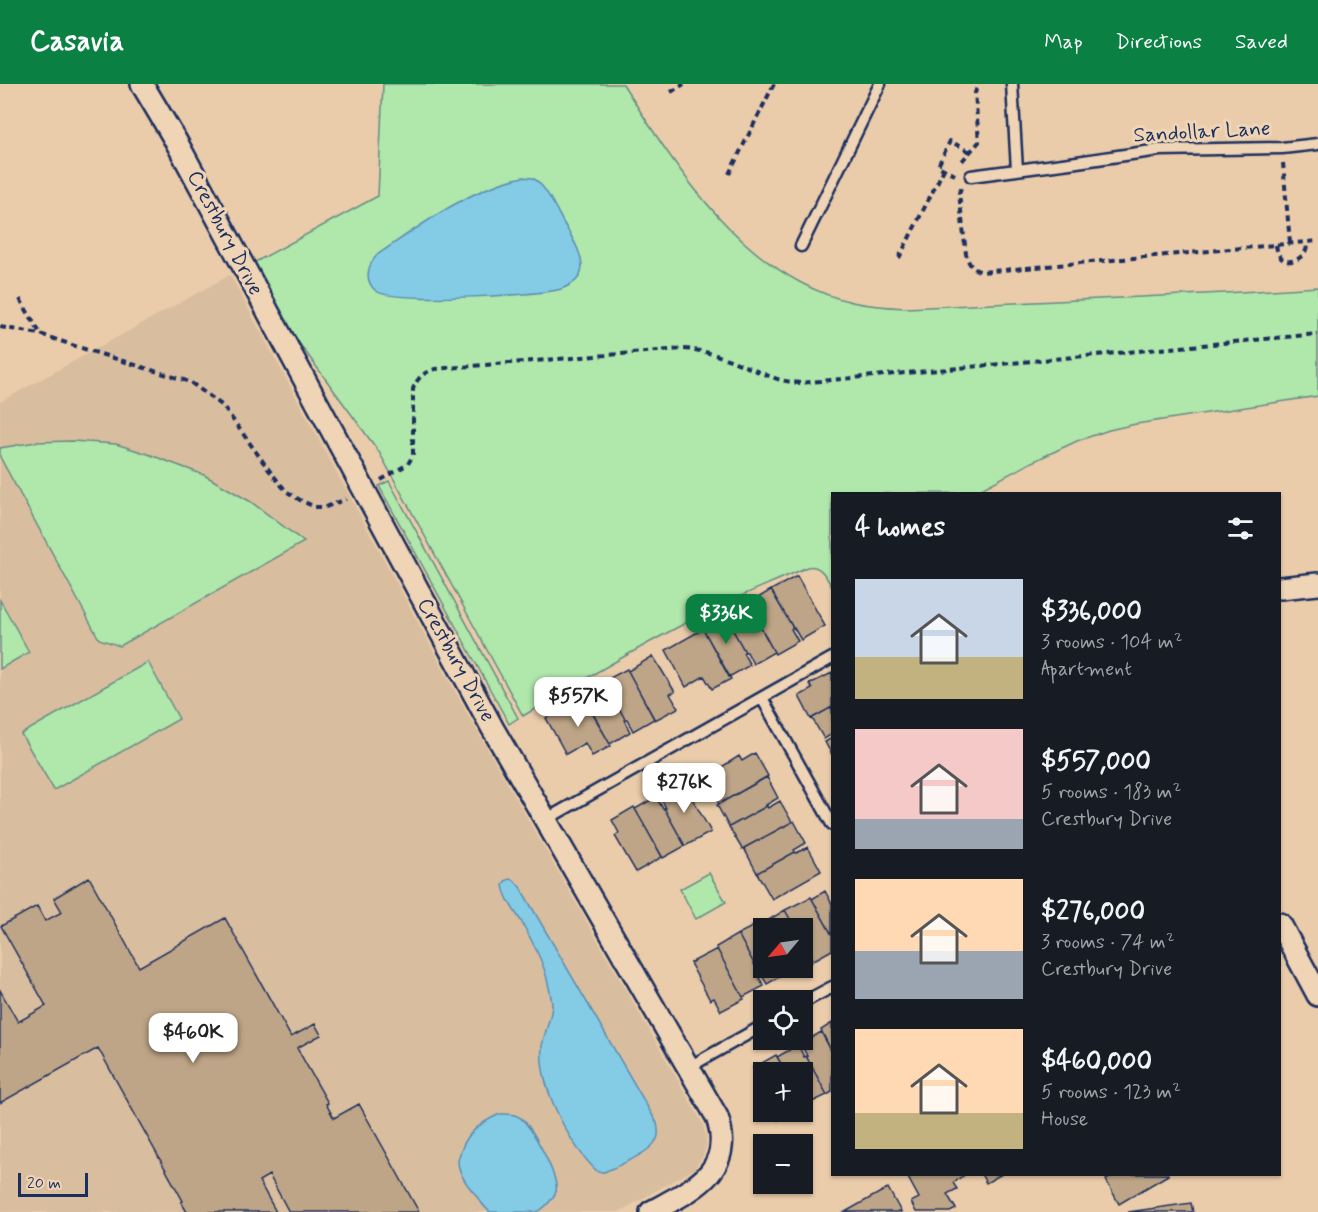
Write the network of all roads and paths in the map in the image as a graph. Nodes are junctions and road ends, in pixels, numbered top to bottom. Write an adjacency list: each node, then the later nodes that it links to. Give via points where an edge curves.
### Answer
1 (142, 84): 34 (street, Crestbury Drive)
2 (684, 84): 7 (path)
3 (774, 84): 15 (path)
4 (880, 84): 22 (lane)
5 (978, 84): 10 (path, via 975,93 979,142)
6 (1012, 84): 13 (lane)
7 (671, 92)
8 (1318, 144): 9 (lane, Sandollar Lane)
9 (1282, 148): 13 (lane, Sandollar Lane, via 1159,150); 20 (path)
10 (969, 152): 11 (path); 12 (path, via 950,141 938,166)
11 (959, 164)
12 (944, 169): 14 (path, via 961,178); 23 (path)
13 (1017, 170): 16 (lane, Sandollar Lane)
14 (960, 171)
15 (729, 174)
16 (971, 176)
17 (962, 185): 21 (path, via 959,193 968,264 982,272)
18 (1318, 241): 19 (path)
19 (1307, 242): 20 (path); 21 (path, via 1302,256 1289,262 1278,255)
20 (1290, 243): 21 (path)
21 (1276, 245)
22 (801, 246)
23 (899, 258)
24 (20, 299): 26 (path)
25 (0, 327): 26 (path)
26 (40, 334): 29 (path, via 190,382 223,406 286,491 315,507)
27 (1318, 334): 28 (path, via 800,383 695,349 435,369 424,372 413,389 413,455 408,464)
28 (389, 475)
29 (339, 502)
30 (1318, 584): 31 (street)
31 (1281, 588)
32 (831, 659): 33 (lane)
33 (762, 698): 34 (lane); 35 (lane)
34 (545, 820): 41 (street, Crestbury Drive)
35 (831, 822)
36 (1281, 926): 38 (street)
37 (831, 988): 39 (lane)
38 (1318, 995)
39 (813, 997)
40 (753, 1031): 41 (lane)
41 (689, 1067): 42 (street, Crestbury Drive, via 717,1117 721,1152 701,1183)
42 (651, 1212)

